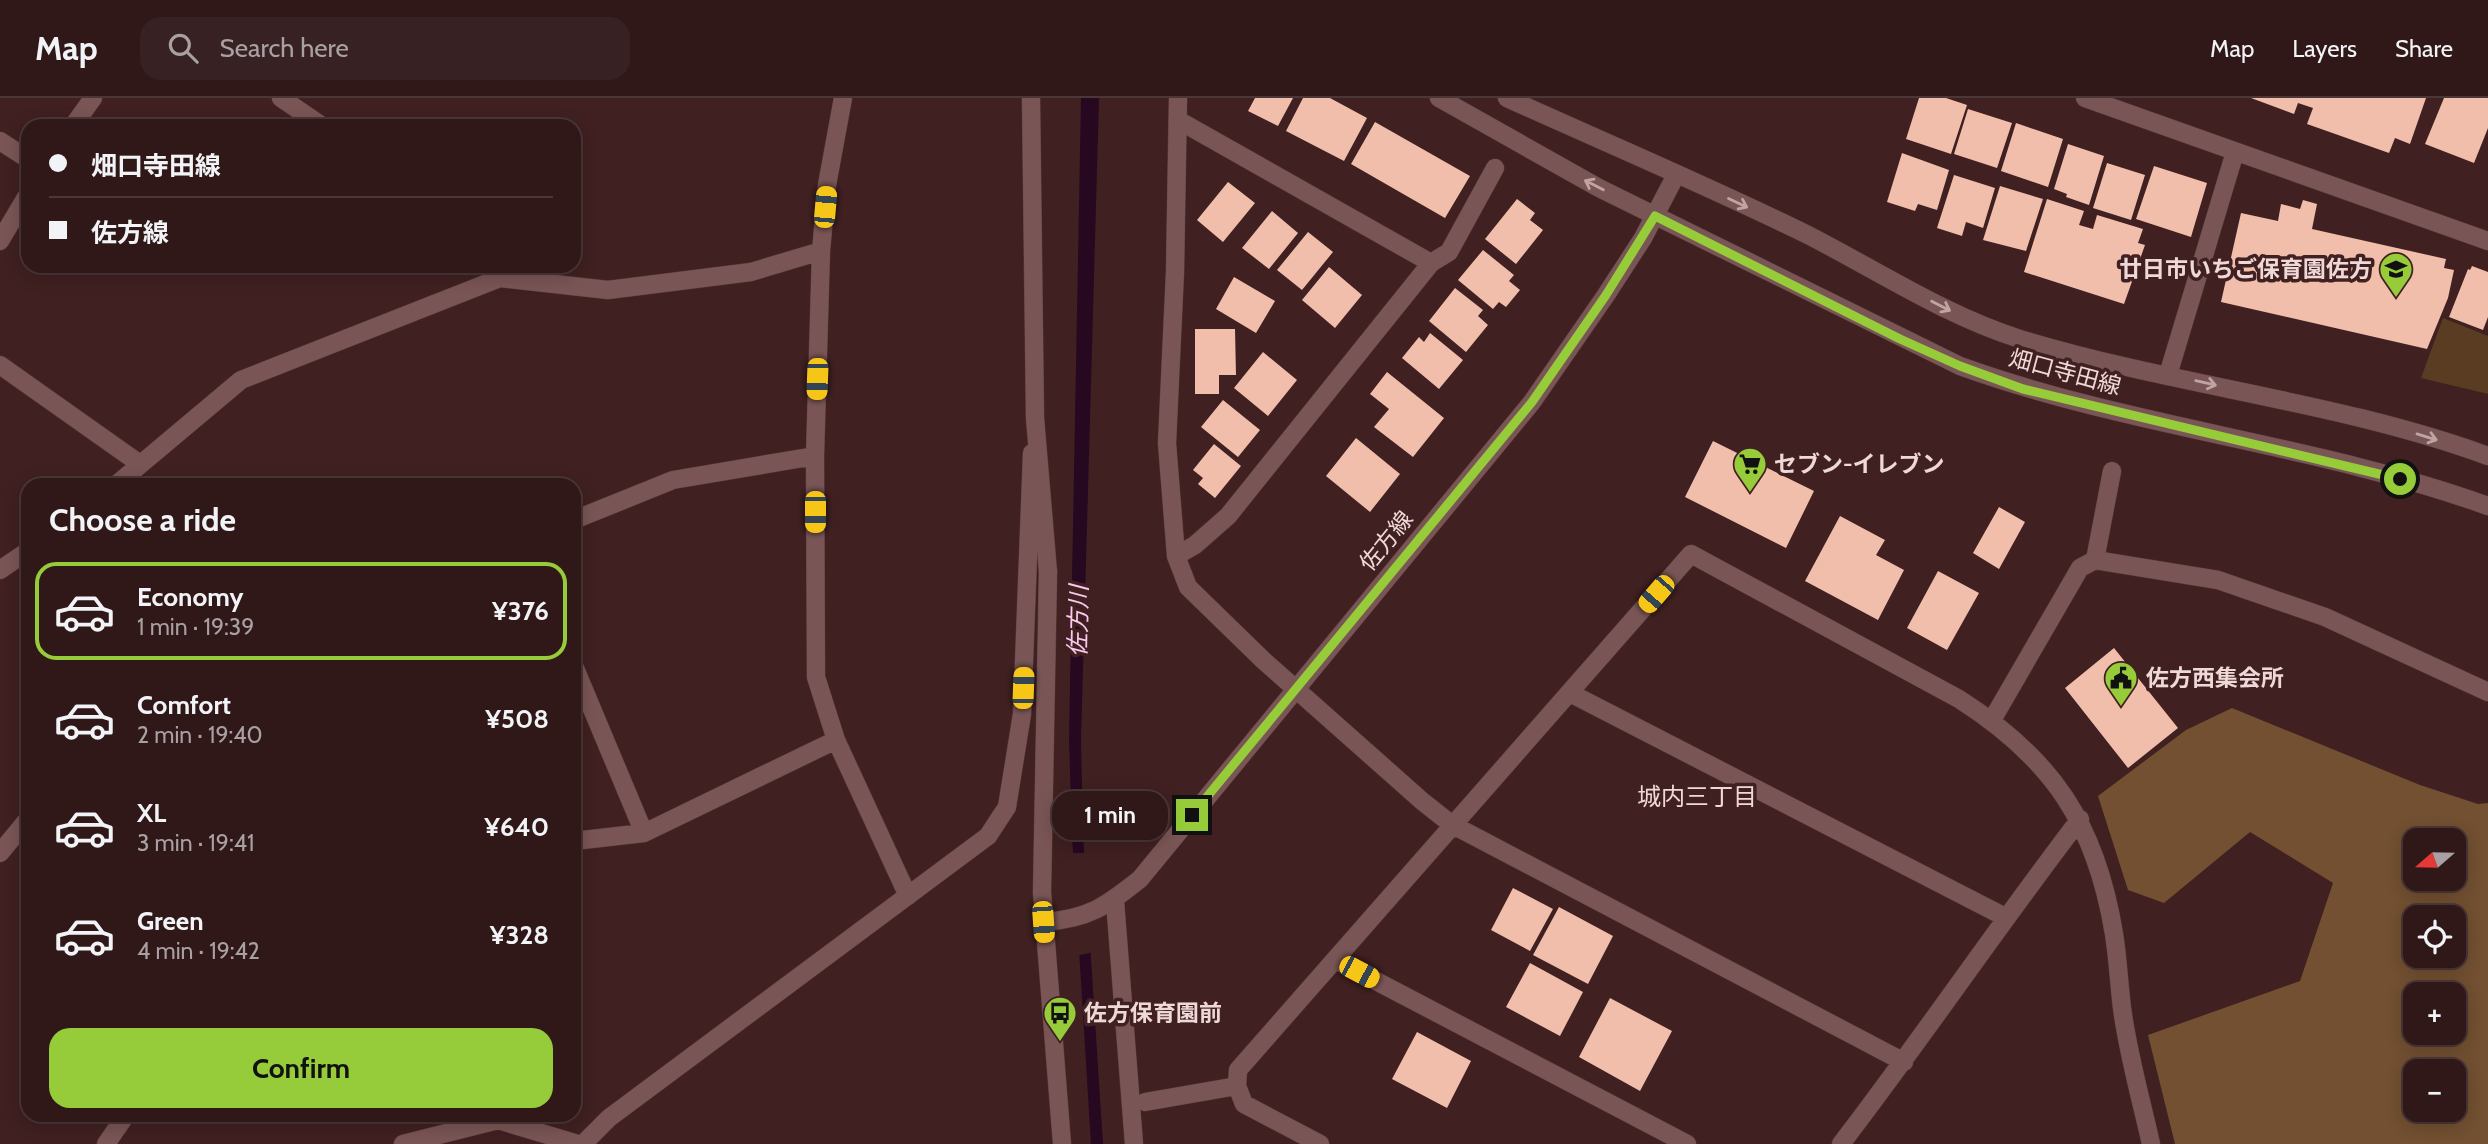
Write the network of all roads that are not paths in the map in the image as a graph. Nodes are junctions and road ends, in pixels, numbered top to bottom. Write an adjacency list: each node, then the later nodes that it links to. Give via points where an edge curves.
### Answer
1 (93, 98): 9 (street)
2 (281, 98): 10 (street)
3 (843, 98): 21 (street)
4 (1031, 98): 25 (street)
5 (1178, 98): 11 (street)
6 (1439, 98): 18 (street, 畑口寺田線, one-way to 6)
7 (1507, 98): 16 (street)
8 (2085, 98): 13 (street)
9 (78, 119)
10 (312, 119)
11 (1178, 120): 22 (street); 34 (street, via 1167,443)
12 (0, 141): 14 (street)
13 (2235, 152): 20 (street); 24 (street)
14 (21, 154)
15 (1495, 168): 22 (street, via 1449,252)
16 (1676, 175): 18 (street, 佐方線); 24 (street, one-way to 24, via 1803,233 1968,319 2056,349)
17 (21, 206): 19 (street)
18 (1655, 216): 31 (street, 畑口寺田線, via 1900,339 2023,389 2319,458); 38 (street, 佐方線, via 1532,402)
19 (0, 241)
20 (2488, 241)
21 (821, 251): 26 (street); 28 (street, via 751,272 608,290 500,278 241,380)
22 (1431, 263): 34 (street, via 1228,516)
23 (0, 365): 28 (street)
24 (2168, 375): 27 (street, one-way to 27, via 2359,418)
25 (1034, 392): 49 (street, via 1022,714 1007,807 988,835); 52 (street, via 1048,572)
26 (815, 456): 32 (street, via 673,480); 42 (street, via 816,677)
27 (2488, 456)
28 (141, 464): 30 (street)
29 (2112, 471): 35 (street)
30 (124, 478)
31 (2488, 506)
32 (581, 517)
33 (21, 556): 36 (street)
34 (1177, 556): 38 (street, via 1188,587)
35 (2095, 560): 39 (street, via 2218,580 2325,617); 41 (street, via 2080,568)
36 (0, 570)
37 (581, 683): 46 (street)
38 (1297, 688): 44 (street); 50 (street, 佐方線, via 1135,883)
39 (2488, 692)
40 (1570, 693): 41 (street, via 1691,554); 44 (street); 51 (street)
41 (1992, 720): 43 (street, via 2052,778)
42 (836, 740): 46 (street); 49 (street)
43 (2080, 819): 51 (street); 68 (street, via 2099,863 2115,935 2122,1011)
44 (1451, 824): 53 (street); 54 (street)
45 (21, 828): 48 (street)
46 (644, 833): 47 (street)
47 (581, 840)
48 (0, 853)
49 (908, 896): 62 (street, via 609,1118)
50 (1108, 905): 52 (street, via 1085,915); 64 (street)
51 (2005, 918): 54 (street)
52 (1048, 921): 63 (street)
53 (1336, 960): 55 (street, via 1237,1070); 66 (street)
54 (1903, 1062): 67 (street)
55 (1237, 1086): 56 (street); 65 (street, via 1244,1104)
56 (1145, 1102)
57 (121, 1122): 60 (street)
58 (490, 1122): 61 (street)
59 (505, 1122): 62 (street)
60 (106, 1144)
61 (403, 1144)
62 (581, 1144)
63 (1062, 1144)
64 (1134, 1144)
65 (1320, 1144)
66 (1687, 1144)
67 (1841, 1144)
68 (2151, 1144)

